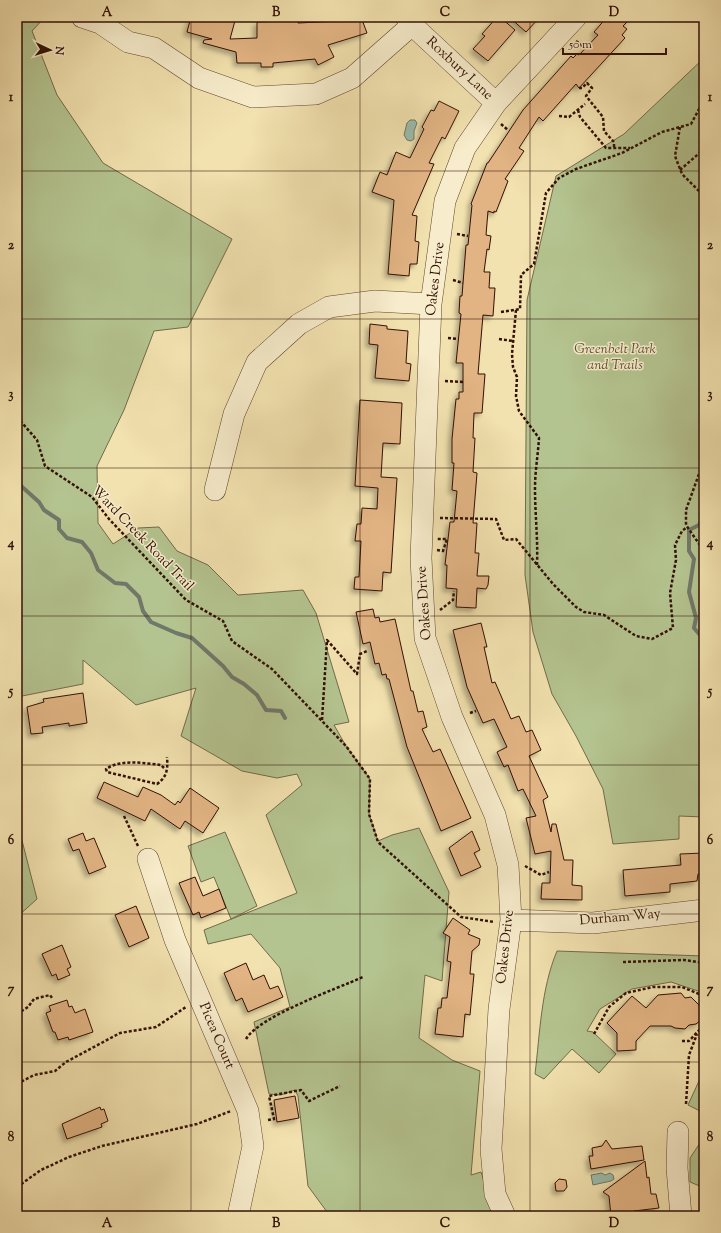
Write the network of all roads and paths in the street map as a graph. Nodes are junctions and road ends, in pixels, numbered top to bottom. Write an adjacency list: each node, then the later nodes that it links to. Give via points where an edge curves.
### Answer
1 (82, 17): 3 (street, via 100,23 128,42 154,48 199,78 253,97 316,94 352,78)
2 (576, 17): 8 (street, Oakes Drive)
3 (409, 21): 8 (street, Roxbury Lane)
4 (575, 40): 5 (path)
5 (584, 48)
6 (579, 88): 15 (path, via 587,83 592,88 586,96 603,116 604,131 614,142)
7 (704, 100): 13 (path, via 691,124)
8 (496, 103): 24 (street, Oakes Drive, via 464,148 446,201)
9 (585, 104): 10 (path)
10 (578, 110): 11 (path, via 569,117); 15 (path, via 580,117 606,148)
11 (558, 116)
12 (500, 124): 14 (path)
13 (680, 127): 16 (path, via 662,132); 18 (path, via 675,156)
14 (508, 130)
15 (614, 148): 16 (path)
16 (631, 148): 25 (path, via 559,178 546,193 534,264 521,275 520,309)
17 (704, 149): 18 (path)
18 (680, 170): 19 (path)
19 (704, 196)
20 (457, 234): 21 (path)
21 (468, 236)
22 (453, 280): 23 (path)
23 (463, 283)
24 (431, 304): 35 (street, via 375,301 329,307 299,324 257,362 234,414); 55 (street, Oakes Drive, via 421,558 425,638 452,717 495,815 508,865)
25 (516, 310): 26 (path); 30 (path)
26 (501, 312)
27 (448, 338): 28 (path)
28 (458, 338)
29 (498, 339): 30 (path)
30 (513, 341): 41 (path, via 513,367 517,376 516,396 519,411 539,438 535,486)
31 (445, 381): 32 (path)
32 (463, 382)
33 (17, 417): 47 (path, Ward Creek Road Trail, via 37,440 45,466 92,497 109,519 186,600 223,621 232,641 272,669)
34 (704, 460): 37 (path, via 686,510)
35 (215, 490)
36 (437, 518): 41 (path, via 496,519 504,540 516,539 528,551)
37 (687, 527): 40 (path); 41 (path, via 682,530 675,545 676,560 670,593 673,628 652,639 636,636 604,615 584,612 576,607)
38 (436, 539): 39 (path, via 447,539 443,550)
39 (435, 550)
40 (704, 551)
41 (537, 566)
42 (454, 591): 43 (path, via 453,600)
43 (436, 614)
44 (367, 651): 47 (path, via 360,654 357,674 327,640)
45 (476, 711): 46 (path)
46 (470, 714)
47 (322, 720): 55 (path, Ward Creek Road Trail, via 370,778 369,814 378,842 461,917 490,922)
48 (167, 757): 49 (path, via 167,771 157,784 107,772 106,769 121,763 161,765)
49 (164, 768)
50 (124, 816): 51 (path)
51 (144, 856): 59 (street, Picea Court)
52 (523, 865): 53 (path, via 541,875)
53 (549, 872)
54 (704, 910): 55 (street, Durham Way, via 593,923)
55 (511, 920): 76 (street, Oakes Drive, via 499,1009 491,1149 495,1194)
56 (623, 962): 57 (path, via 678,960)
57 (704, 963)
58 (363, 977): 66 (path, via 270,1018 250,1032)
59 (197, 992): 68 (path, via 188,1005 156,1027 120,1033 66,1062 56,1071 34,1075); 70 (street, Picea Court)
60 (704, 996): 64 (path, via 682,987 653,987 626,993 609,1007)
61 (52, 998): 62 (path, via 50,995 34,999 28,1007)
62 (17, 1014)
63 (704, 1025): 65 (path)
64 (594, 1034)
65 (697, 1034): 67 (path, via 689,1041); 71 (path, via 689,1055)
66 (246, 1039)
67 (682, 1041)
68 (17, 1084)
69 (340, 1086): 72 (path, via 309,1101 301,1090 269,1096 274,1119)
70 (246, 1104): 74 (path, via 197,1124 102,1146 69,1157 41,1170); 75 (street, Picea Court, via 253,1146)
71 (686, 1104)
72 (268, 1120)
73 (678, 1132): 77 (street, via 677,1168)
74 (17, 1187)
75 (238, 1216)
76 (506, 1216)
77 (681, 1216)

